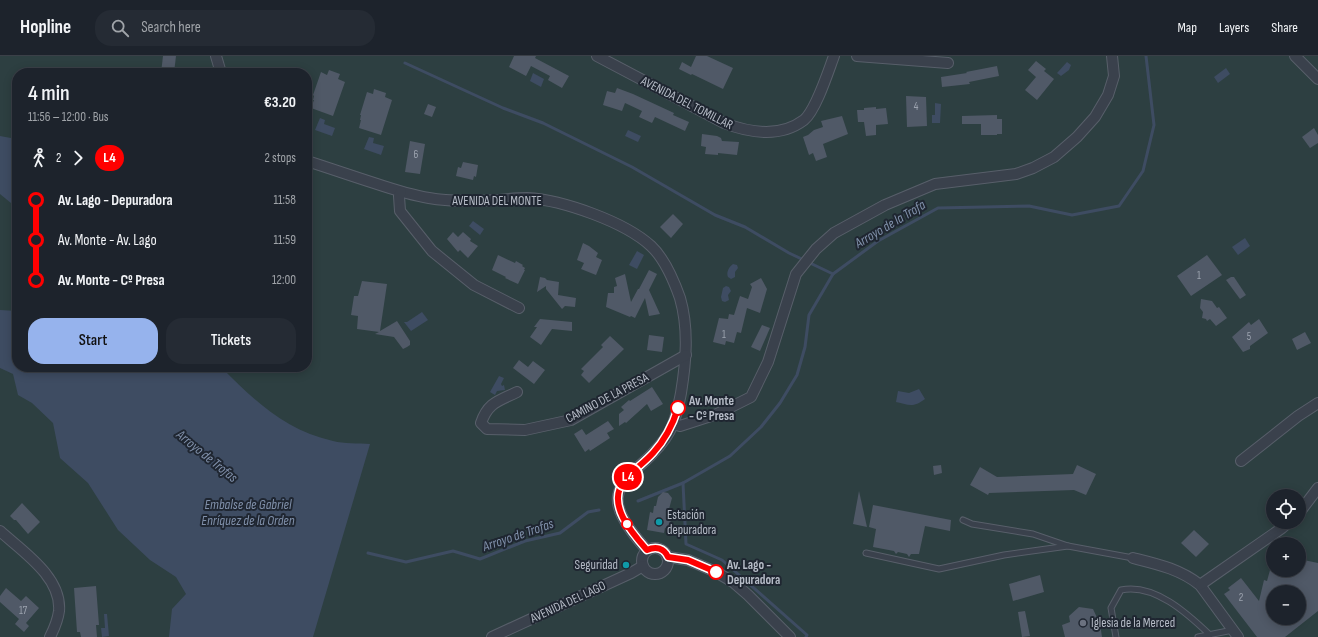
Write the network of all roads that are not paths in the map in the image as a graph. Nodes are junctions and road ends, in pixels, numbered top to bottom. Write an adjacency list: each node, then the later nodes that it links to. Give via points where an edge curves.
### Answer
1 (216, 56): 8 (street)
2 (597, 56): 3 (street, AVENIDA DEL TOMILLAR, via 724,124 756,132 774,132 804,119 813,106)
3 (834, 56)
4 (857, 56): 7 (street)
5 (1112, 56): 16 (street, via 1114,76 1108,95 1095,117 1054,157 1016,174 935,184 885,205 834,233 816,249 796,274 768,362 751,397 717,414 680,426)
6 (1295, 56): 9 (street)
7 (948, 63)
8 (220, 68)
9 (1318, 79)
10 (312, 163): 11 (street, AVENIDA DEL MONTE)
11 (401, 192): 12 (street, via 400,211 432,251 474,284); 13 (street, AVENIDA DEL MONTE, via 454,201 527,198 555,202 609,221 638,236 652,247 673,280 683,314)
12 (519, 308)
13 (686, 355): 14 (street, CAMINO DE LA PRESA, via 571,420 525,430 487,429 482,423 484,414 492,404); 16 (street, AVENIDA DEL MONTE)
14 (517, 392)
15 (1318, 403): 17 (street)
16 (673, 424): 24 (street, AVENIDA DEL MONTE, via 654,452 624,481 617,497 623,517)
17 (1242, 461)
18 (1318, 488): 19 (street)
19 (1306, 504)
20 (963, 520): 23 (lane, via 972,524 1033,534)
21 (1281, 529): 29 (street)
22 (0, 531): 32 (street, via 35,562 52,582 59,610)
23 (1068, 546): 25 (lane, via 1004,555 939,569); 27 (lane)
24 (647, 550): 26 (street, via 662,549); 28 (street, via 643,555)
25 (866, 553)
26 (668, 557): 28 (street, via 666,568 657,574 651,574); 34 (street, via 688,560 733,582)
27 (1133, 558): 29 (street, via 1176,570)
28 (643, 566): 33 (street, AVENIDA DEL LAGO)
29 (1200, 585): 30 (street)
30 (1236, 634): 31 (lane)
31 (1210, 635): 35 (lane, via 1171,603 1151,593 1130,588 1121,590 1111,608); 36 (lane)
32 (50, 637)
33 (492, 637)
34 (790, 637)
35 (1116, 637)
36 (1198, 637)

